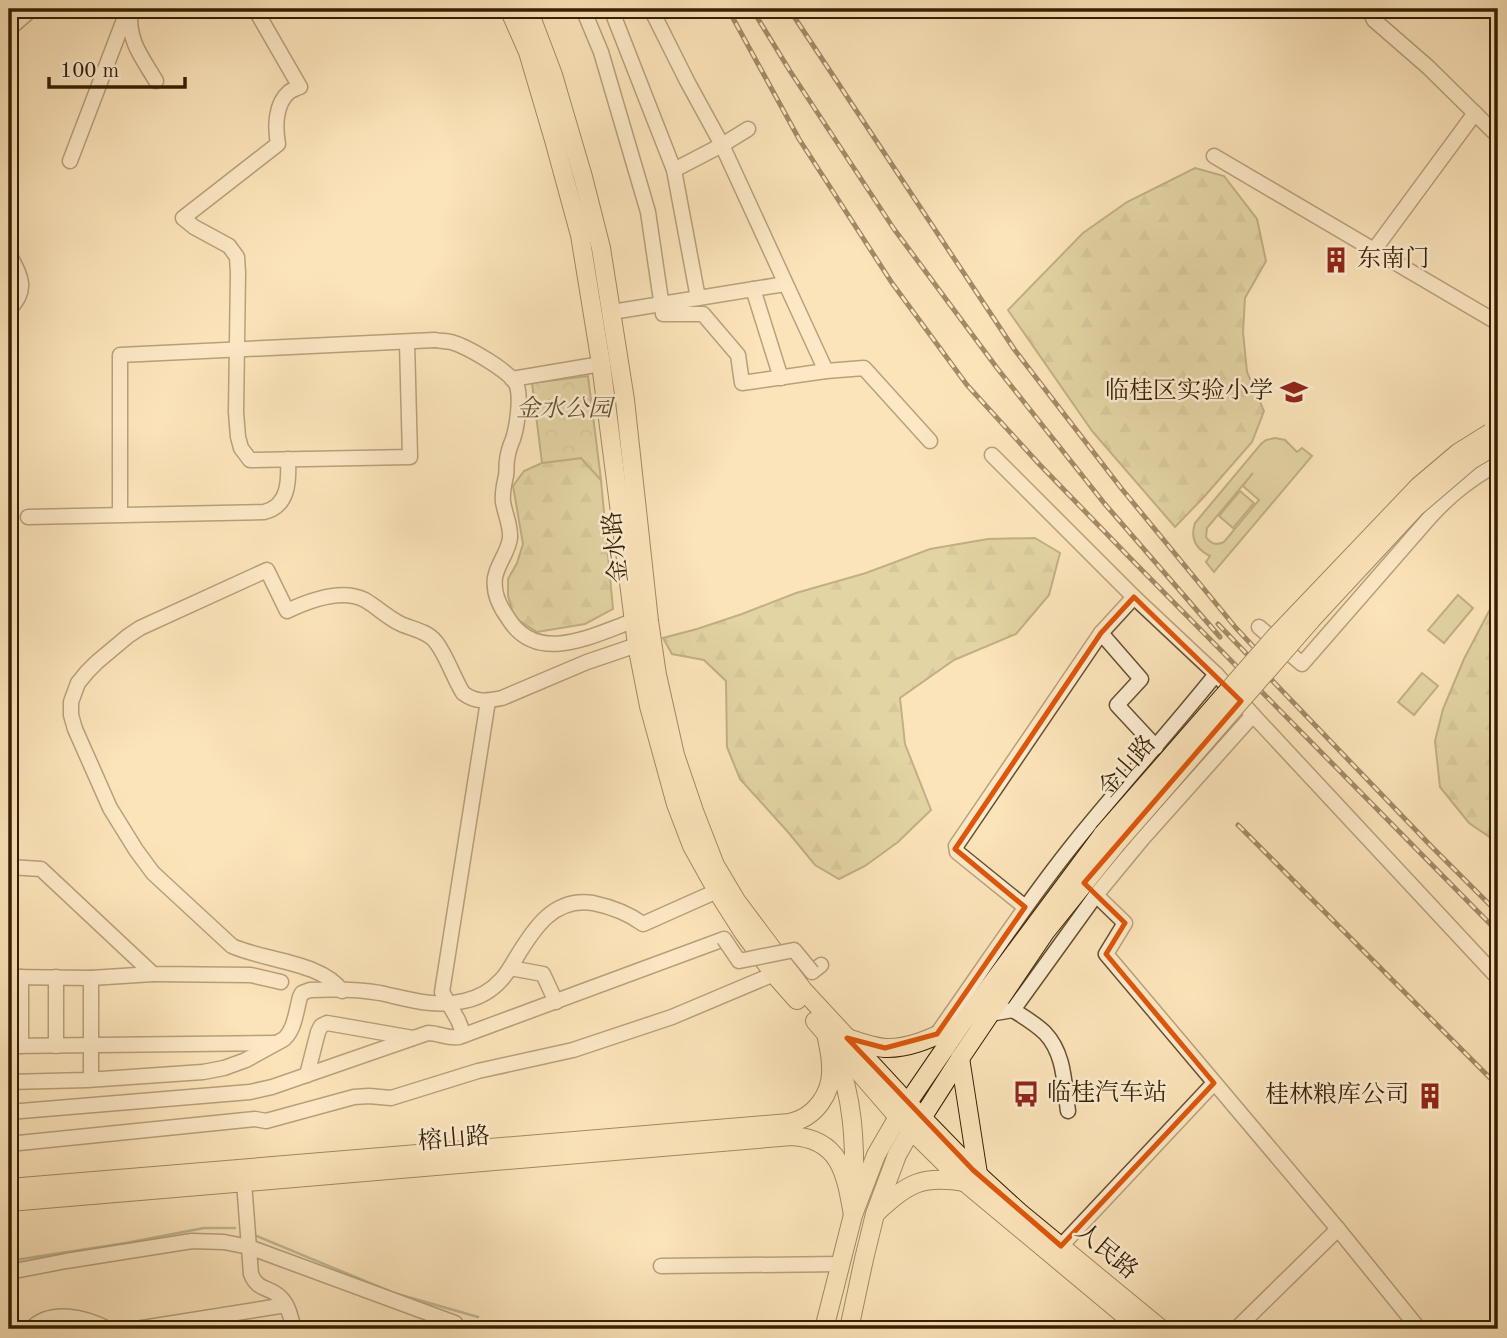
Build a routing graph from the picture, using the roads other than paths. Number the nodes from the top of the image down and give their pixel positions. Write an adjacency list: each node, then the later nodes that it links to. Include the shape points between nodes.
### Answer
1 (129, 9): 11 (street, via 132,41); 17 (street)
2 (255, 9): 29 (street, via 300,87 289,91 279,107 278,144 183,218 229,246 237,257)
3 (509, 9): 30 (main road, 金水路, via 528,52 580,235)
4 (528, 9): 26 (main road, 金水路, via 583,177)
5 (583, 9): 24 (street, via 601,52 649,212)
6 (611, 9): 18 (street)
7 (651, 9): 15 (street)
8 (1369, 9): 12 (street, via 1374,20)
9 (22, 12): 10 (street)
10 (9, 29)
11 (156, 81)
12 (1475, 113): 14 (street); 19 (street)
13 (748, 129): 15 (street)
14 (1498, 136)
15 (722, 145): 18 (street); 21 (street)
16 (1214, 156): 19 (street)
17 (70, 161)
18 (674, 170): 23 (street)
19 (1374, 250): 27 (street)
20 (9, 254): 25 (street, via 22,290)
21 (785, 284): 22 (street); 31 (street)
22 (753, 289): 23 (street); 32 (street)
23 (698, 298): 24 (street)
24 (661, 304): 26 (street); 32 (street, via 663,314 703,314 737,355 742,383)
25 (9, 310)
26 (612, 312): 74 (main road, 金水路, via 649,621 675,755 715,866 774,953)
27 (1498, 323)
28 (407, 342): 29 (street); 33 (street, via 451,342); 37 (street, via 410,457)
29 (237, 350): 37 (street, via 236,412 241,448 250,460); 39 (street, via 120,355)
30 (601, 364): 33 (street); 42 (main road, 金水路)
31 (826, 371): 32 (street); 35 (street, via 864,368)
32 (781, 377)
33 (512, 379): 42 (street, via 517,386 516,427 502,491 510,540 495,579 501,607 527,638 541,644 577,641)
34 (1495, 435): 50 (main road, 金山路, bridge, via 1458,453 1409,496 1275,636)
35 (930, 441)
36 (992, 454): 41 (street)
37 (288, 460): 39 (street, via 284,499 271,510)
38 (1498, 463): 43 (street, via 1444,502 1302,664)
39 (120, 514): 40 (street)
40 (28, 517)
41 (1134, 597): 44 (street); 46 (street)
42 (633, 621): 45 (main road, 金水路)
43 (1259, 627)
44 (1101, 633): 49 (street, via 1141,678 1117,705); 54 (street, via 956,846 957,852)
45 (637, 645): 47 (street); 52 (main road, 金水路, via 676,804)
46 (1216, 674): 48 (street); 49 (street)
47 (488, 701): 64 (street, via 463,693 437,643 428,635 353,597 320,598 287,611 267,570 140,628 111,649 78,683 71,702 75,729 110,808 153,873 232,946 320,971); 66 (street, via 442,992)
48 (1253, 715): 53 (street); 62 (street)
49 (1156, 747): 54 (street)
50 (1109, 839): 68 (main road, 金山路); 69 (main road, 金山路)
51 (9, 867): 57 (street, via 41,869)
52 (717, 891): 55 (street, via 643,924 602,905 578,902 565,906 542,921); 58 (main road, 金水路)
53 (1096, 895): 67 (street); 83 (street, via 1125,923 1105,954)
54 (1026, 907): 71 (street)
55 (510, 968): 65 (street, via 543,974); 66 (street, via 482,995)
56 (816, 968): 65 (street, bridge, via 794,950 739,961 724,939)
57 (153, 974): 61 (street); 63 (street, via 251,975)
58 (774, 974): 70 (main road, 金水路); 88 (street, via 672,1017 573,1050 478,1070 391,1097 354,1097 266,1121)
59 (15, 977): 60 (street); 77 (street)
60 (57, 977): 61 (street); 78 (street)
61 (91, 978): 76 (street)
62 (1498, 978)
63 (281, 982)
64 (342, 990): 66 (street); 75 (street, via 302,993 289,1035)
65 (556, 1002): 72 (street)
66 (448, 1004): 72 (street)
67 (1013, 1010): 68 (street); 85 (street, via 1045,1033 1058,1051)
68 (990, 1014): 79 (main road, 金山路)
69 (961, 1024): 71 (main road); 84 (main road, 金山路)
70 (826, 1033): 84 (main road, 金水路); 91 (main road, 榕山路, via 832,1069 824,1099 809,1115 789,1124); 94 (main road, via 839,1064 854,1130)
71 (937, 1034): 74 (main road, via 903,1047 885,1048)
72 (464, 1035): 73 (street, via 450,1038 428,1033)
73 (414, 1038): 80 (street); 80 (street, via 324,1024)
74 (847, 1038): 84 (main road, 金水路)
75 (276, 1044): 76 (street); 81 (street, via 224,1068)
76 (90, 1045): 78 (street); 81 (street)
77 (15, 1046): 78 (street)
78 (56, 1046)
79 (960, 1058): 87 (main road, 金山路); 89 (main road)
80 (307, 1075): 86 (street, via 250,1092)
81 (91, 1080): 82 (street)
82 (9, 1082)
83 (1214, 1083): 96 (street); 97 (street)
84 (903, 1110): 87 (main road); 94 (main road, 金山路, via 876,1155)
85 (1068, 1111)
86 (9, 1112)
87 (917, 1124): 89 (main road); 93 (main road, 金山路, via 897,1155)
88 (9, 1144)
89 (972, 1178): 93 (main road, via 918,1183); 95 (main road)
90 (244, 1182): 92 (main road, 榕山路); 94 (main road, 榕山路, via 792,1136 814,1140 842,1165); 98 (street)
91 (9, 1188)
92 (9, 1202)
93 (875, 1214): 109 (main road, 金山路)
94 (853, 1215): 99 (main road)
95 (1015, 1217): 97 (main road, 人民路); 110 (main road, 人民路)
96 (1338, 1229): 112 (street); 113 (street)
97 (1061, 1246): 111 (main road, 人民路)
98 (249, 1247): 101 (street, via 192,1241); 102 (street, via 255,1282); 107 (street, via 455,1323)
99 (841, 1264): 100 (street); 108 (main road)
100 (661, 1266)
101 (9, 1272)
102 (286, 1305): 105 (street); 106 (street)
103 (31, 1329): 104 (street, via 38,1322 58,1317 87,1320)
104 (108, 1329)
105 (136, 1329)
106 (293, 1329)
107 (459, 1329)
108 (824, 1329)
109 (849, 1329)
110 (1141, 1329)
111 (1161, 1329)
112 (1236, 1329)
113 (1419, 1329)

